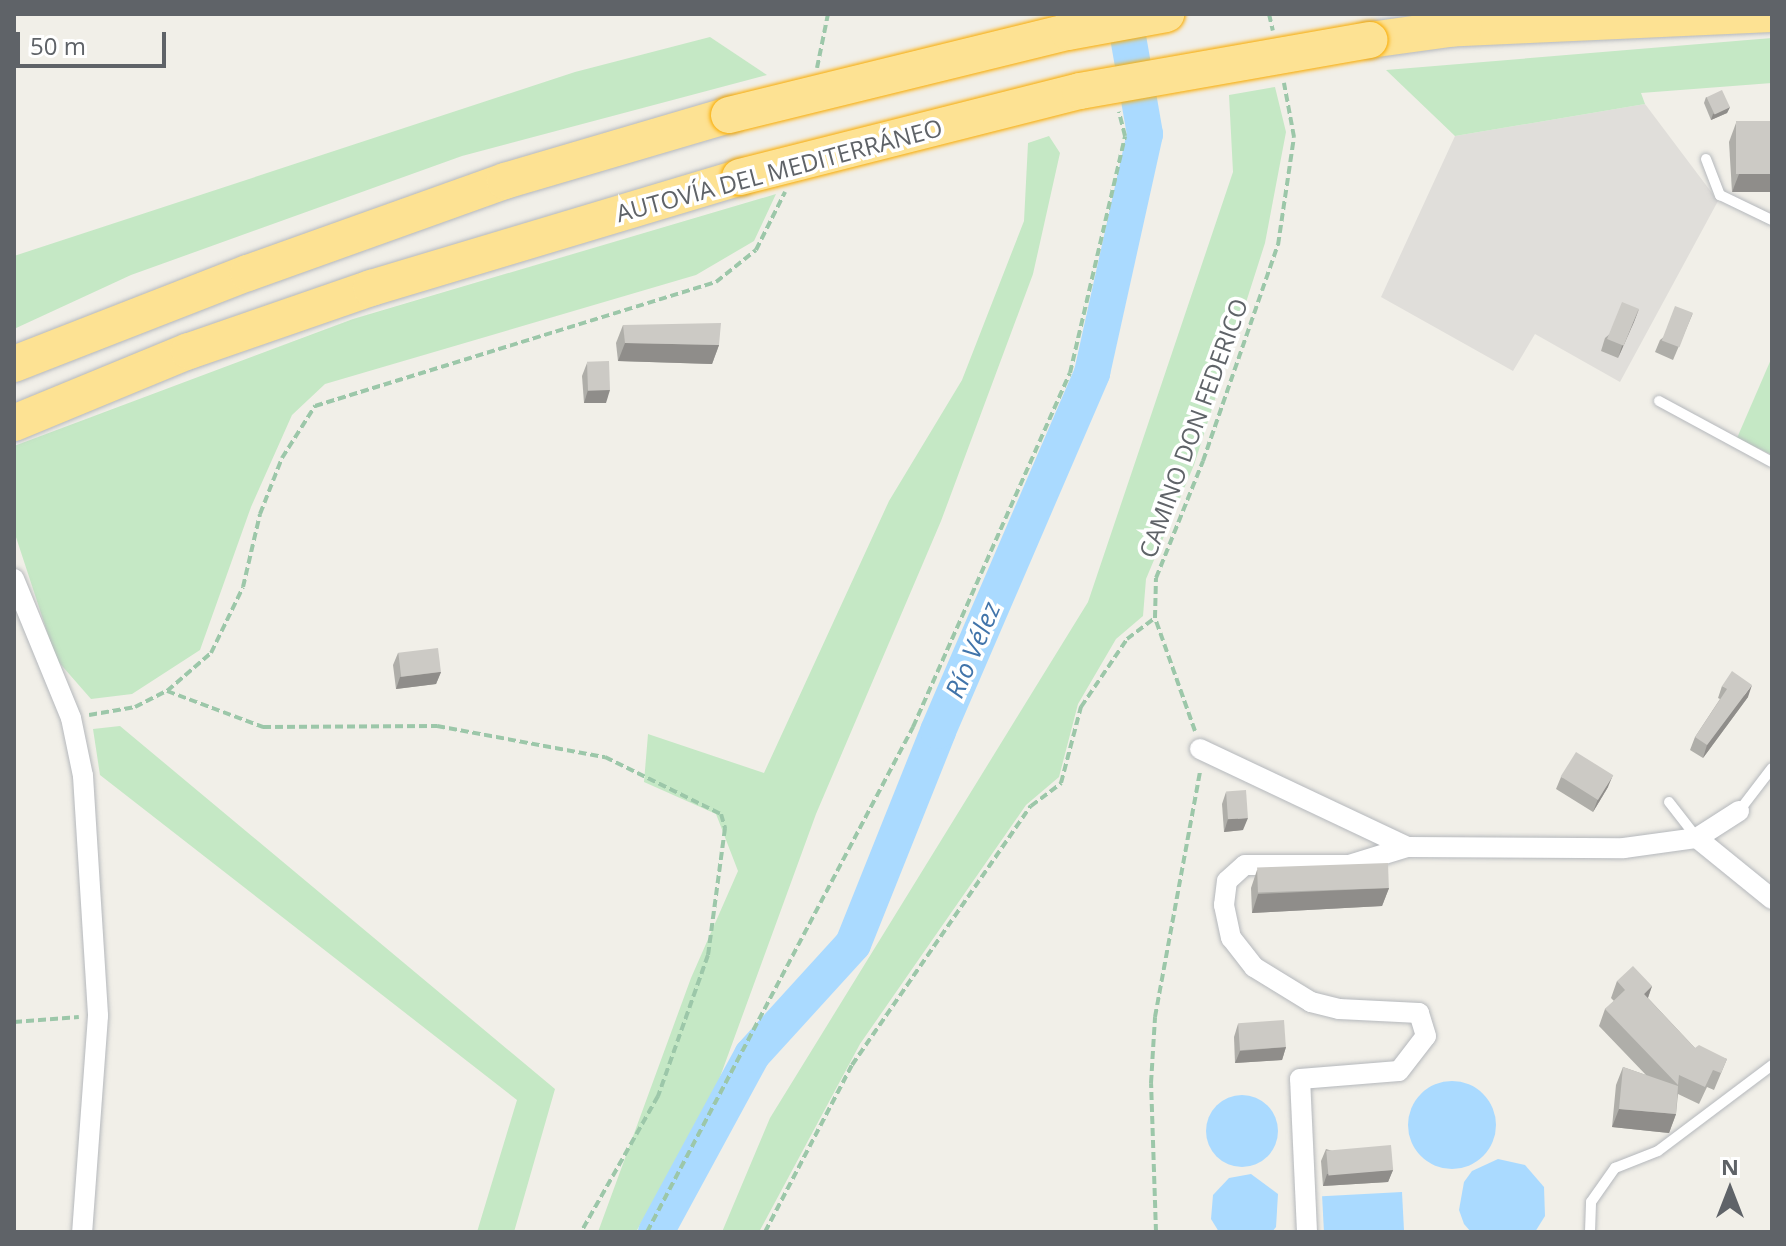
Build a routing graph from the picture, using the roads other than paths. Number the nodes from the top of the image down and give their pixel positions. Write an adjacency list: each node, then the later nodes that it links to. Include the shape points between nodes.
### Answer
1 (1166, 14): 7 (highway, bridge, via 1068,32 729,115 505,181)
2 (1570, 14): 4 (highway, AUTOVÍA DEL MEDITERRÁNEO)
3 (1772, 14): 4 (highway)
4 (1441, 29): 9 (highway, AUTOVÍA DEL MEDITERRÁNEO, bridge, via 1080,91 740,177 371,288 189,351)
5 (1706, 159): 6 (lane, via 1720,195)
6 (1772, 220)
7 (14, 364)
8 (1659, 401): 10 (lane)
9 (14, 423)
10 (1772, 462)
11 (14, 579): 20 (street, via 71,718 83,776 98,1016)
12 (1200, 749): 17 (street)
13 (1772, 768): 15 (lane)
14 (1669, 802): 16 (lane)
15 (1739, 811): 16 (street)
16 (1697, 838): 17 (street, via 1624,848); 18 (street)
17 (1407, 847): 21 (street, via 1349,865 1245,865 1227,881 1224,905 1231,938 1254,967 1311,1002 1339,1009 1419,1013 1426,1036 1399,1071 1300,1079)
18 (1772, 899)
19 (1772, 1065): 22 (lane, via 1658,1151 1615,1168 1591,1202)
20 (82, 1232)
21 (1307, 1232)
22 (1590, 1232)

